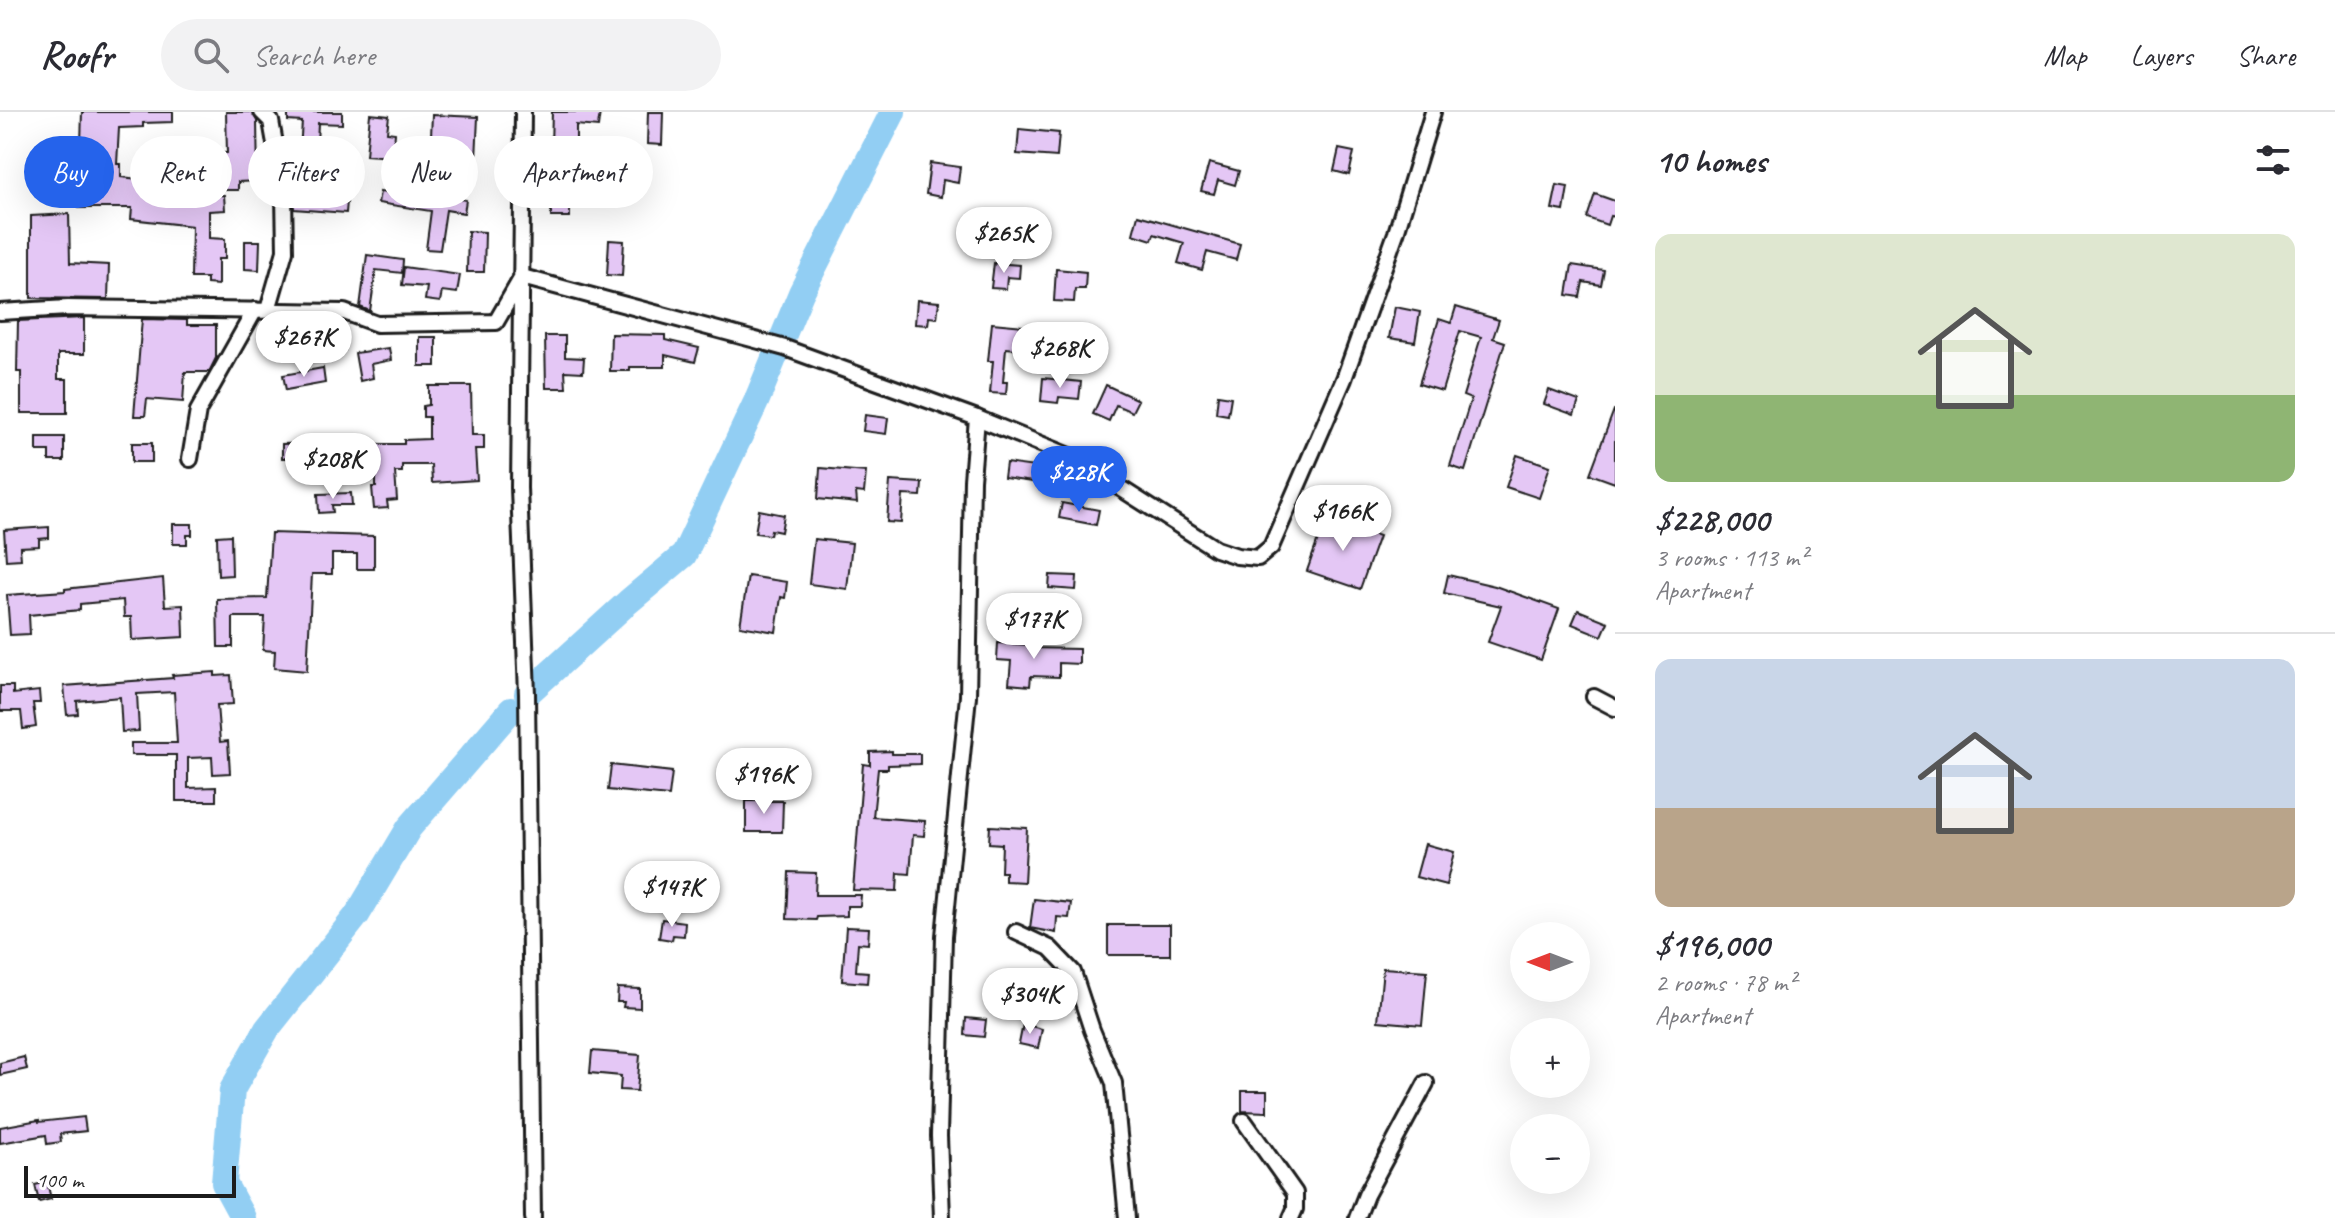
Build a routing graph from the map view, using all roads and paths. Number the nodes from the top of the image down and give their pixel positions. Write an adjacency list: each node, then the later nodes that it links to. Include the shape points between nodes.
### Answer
1 (262, 112): 5 (street, via 271,121 284,195 285,251)
2 (523, 112): 4 (street)
3 (1433, 112): 7 (street, via 1344,379 1271,547 1258,558 1216,549 1070,456)
4 (522, 277): 5 (street, via 496,322 377,324 344,312); 7 (street, via 785,348); 14 (street, via 519,488 527,694)
5 (262, 310): 6 (street); 8 (street, via 198,411)
6 (0, 312)
7 (977, 418): 15 (street, via 968,696 944,936)
8 (190, 459)
9 (1594, 697): 10 (street)
10 (1615, 708)
11 (1016, 932): 16 (street, via 1050,948 1073,972 1114,1083)
12 (1426, 1083): 18 (street)
13 (1244, 1121): 17 (street, via 1295,1193)
14 (533, 1218)
15 (942, 1218)
16 (1127, 1218)
17 (1291, 1218)
18 (1357, 1218)

